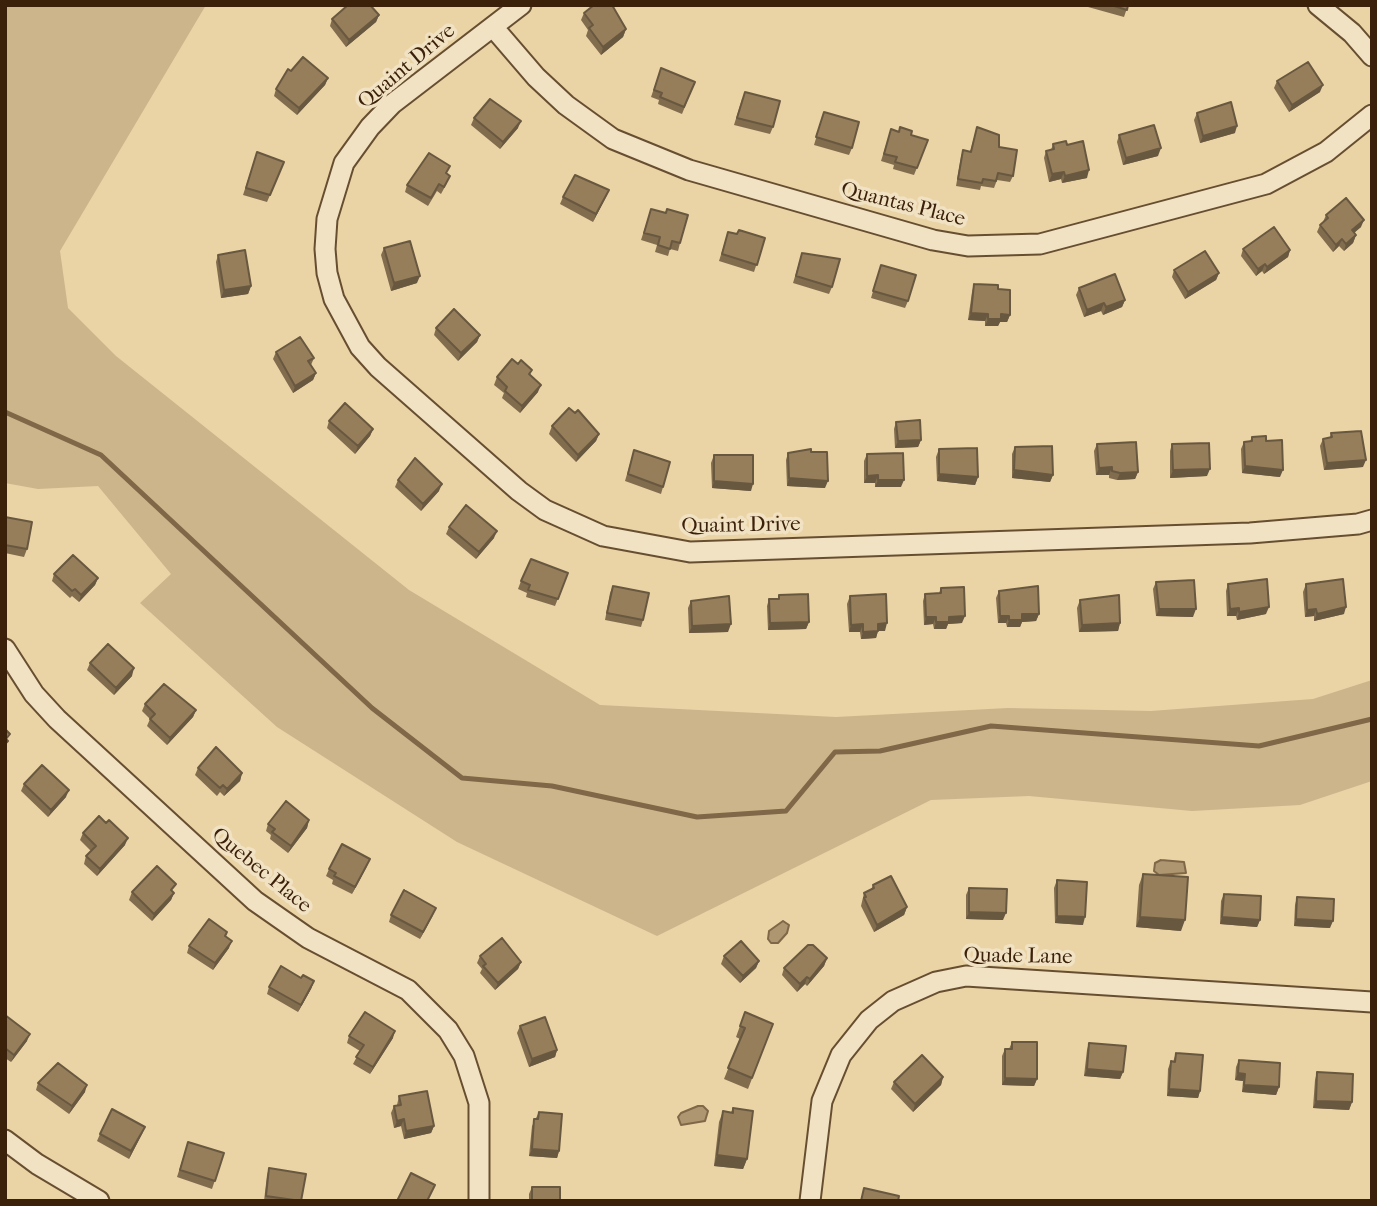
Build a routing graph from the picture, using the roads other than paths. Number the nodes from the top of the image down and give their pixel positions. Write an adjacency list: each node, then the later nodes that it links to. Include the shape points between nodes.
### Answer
1 (522, 5): 3 (street, Quaint Drive)
2 (1318, 5): 4 (street)
3 (493, 27): 5 (street, Quantas Place, via 536,78 613,139 689,170 968,246 1040,244 1266,184 1326,152); 6 (street, Quaint Drive, via 392,104 351,152 327,219 327,273 345,324 378,367 545,510 603,536 690,552 1250,533)
4 (1372, 56)
5 (1372, 115)
6 (1372, 520)
7 (5, 649): 11 (street, Quebec Place, via 34,694 57,719 255,901 308,938 408,990 448,1030 464,1056 479,1103)
8 (1372, 1002): 12 (street, Quade Lane, via 966,976 936,982 869,1020 841,1055 822,1101)
9 (5, 1140): 10 (street)
10 (99, 1201)
11 (479, 1201)
12 (810, 1201)

